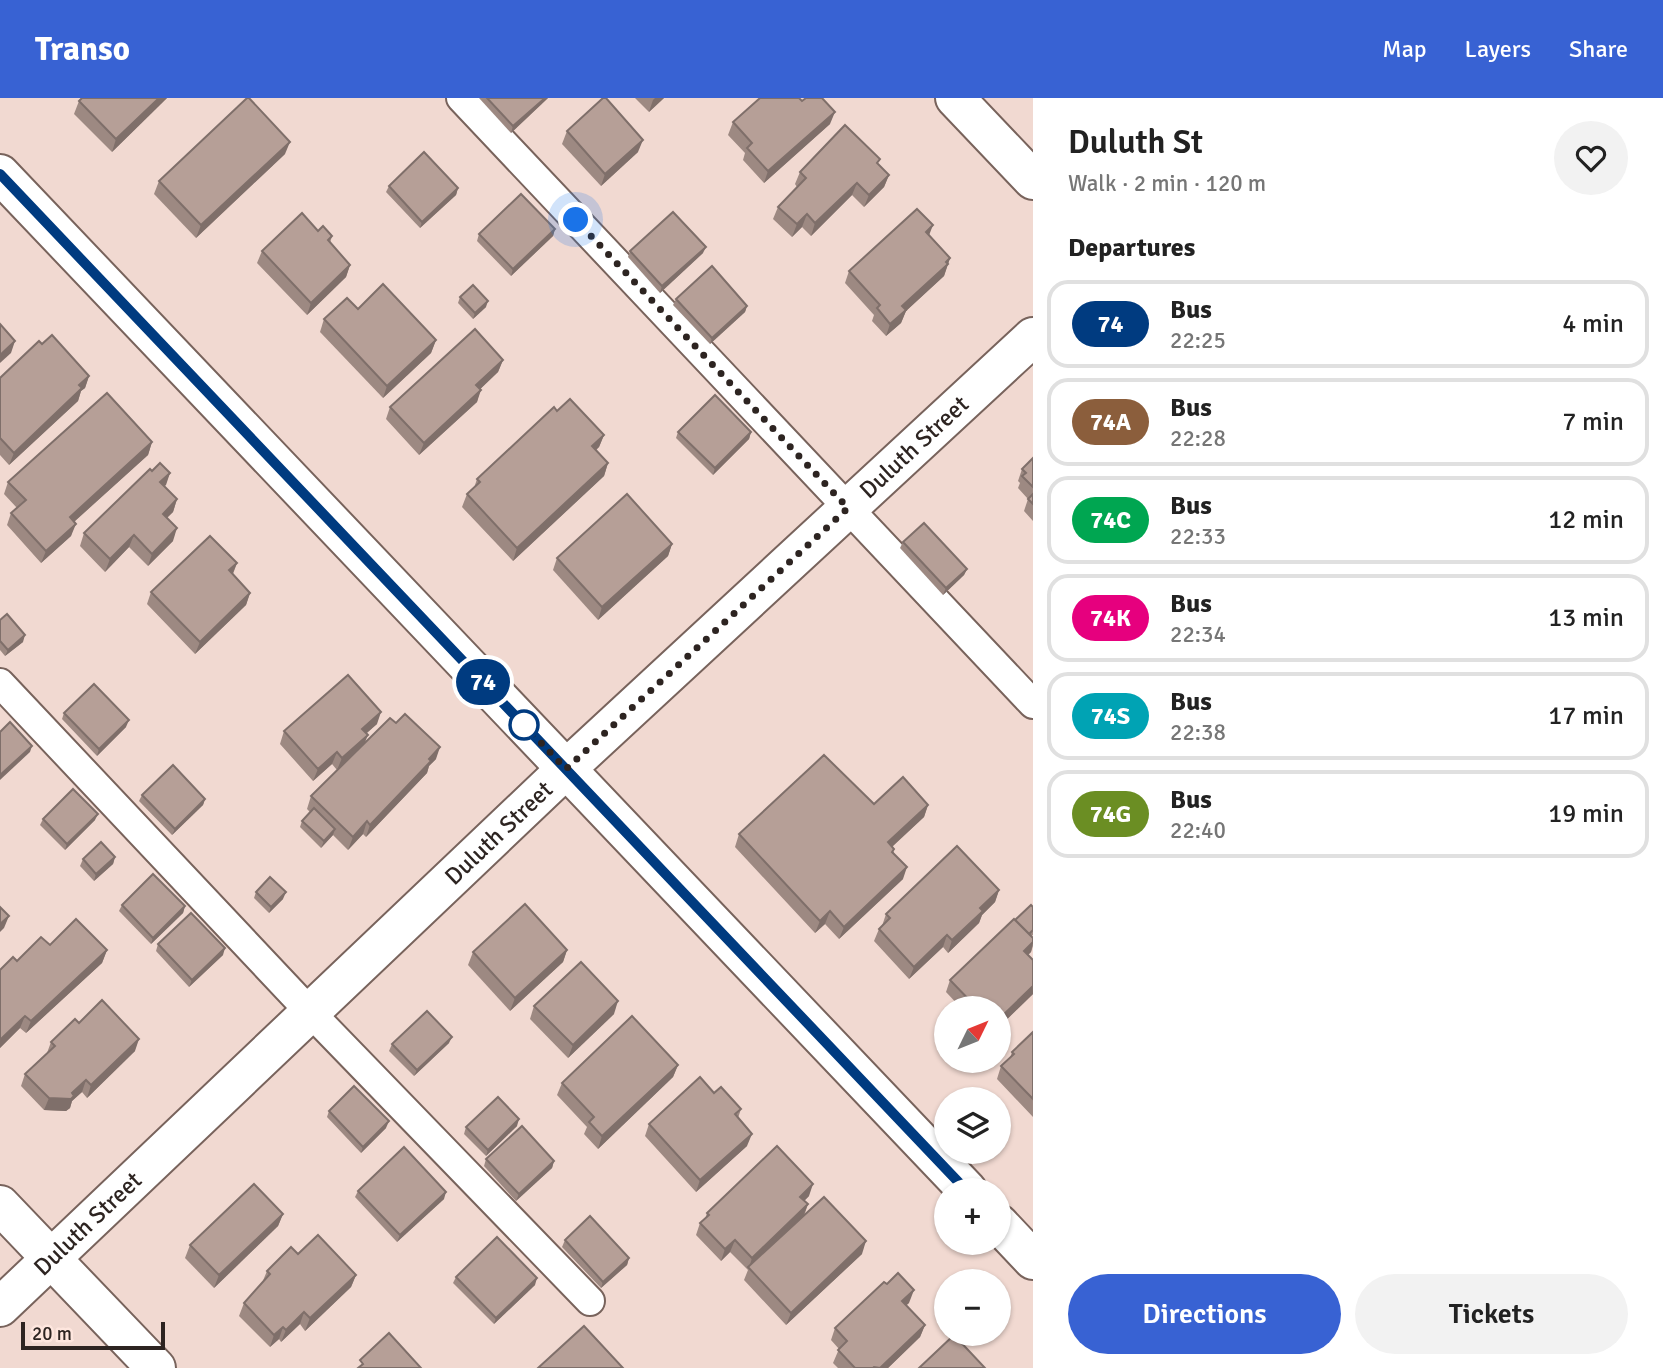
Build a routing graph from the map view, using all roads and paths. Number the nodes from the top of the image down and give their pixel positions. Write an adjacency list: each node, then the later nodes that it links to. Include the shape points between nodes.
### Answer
1 (461, 98): 6 (lane)
2 (955, 98): 4 (street)
3 (0, 174): 9 (street)
4 (1033, 180)
5 (1033, 337): 6 (street, Duluth Street)
6 (848, 508): 8 (lane); 9 (street, Duluth Street)
7 (0, 683): 10 (lane)
8 (1033, 704)
9 (566, 769): 10 (street, Duluth Street); 11 (street)
10 (310, 1012): 14 (street, Duluth Street); 16 (lane)
11 (956, 1178)
12 (0, 1205): 14 (street)
13 (1011, 1237): 15 (street)
14 (51, 1258): 17 (street, Duluth Street); 18 (street)
15 (1033, 1260)
16 (590, 1301)
17 (0, 1307)
18 (156, 1368)

